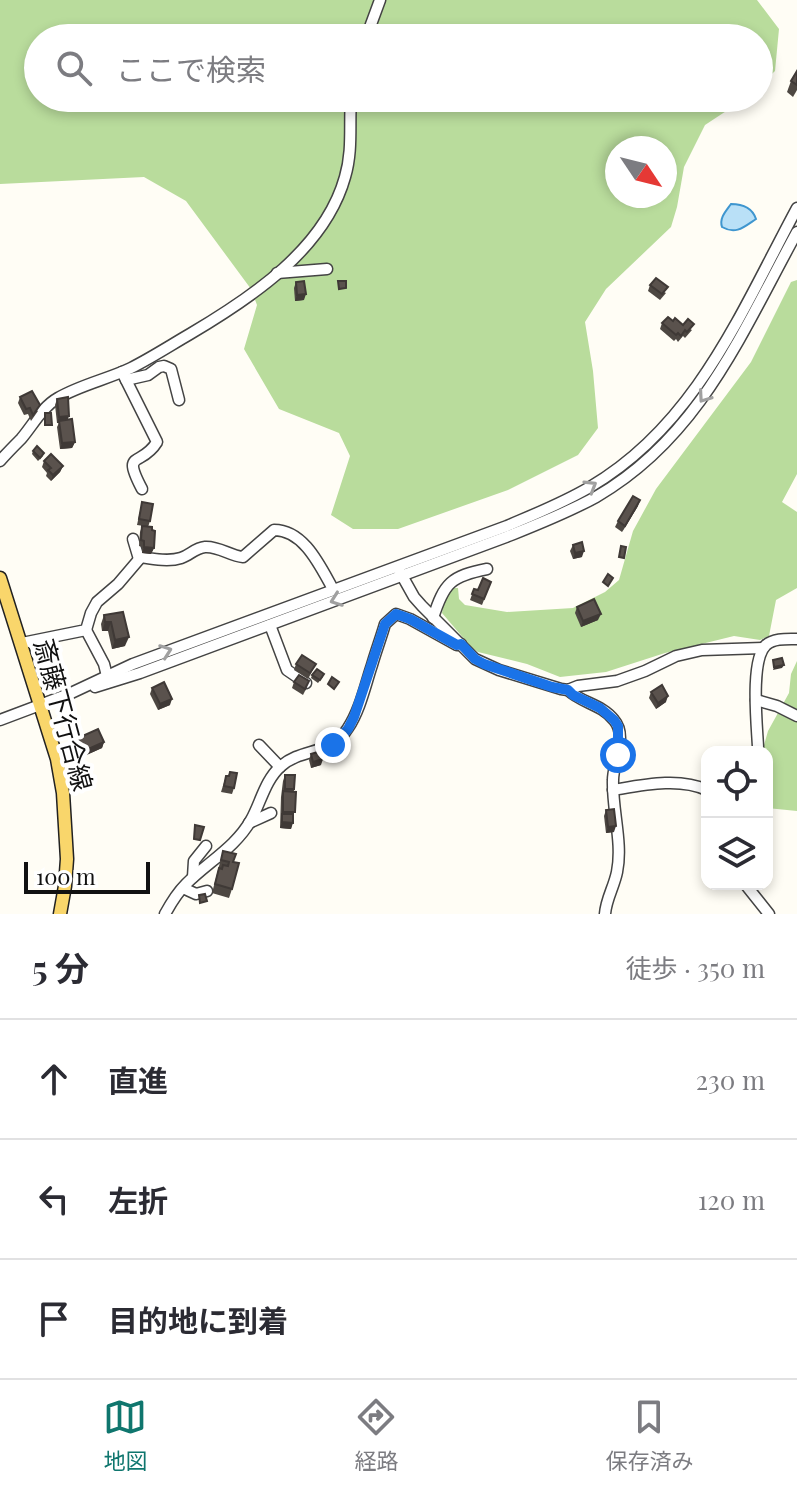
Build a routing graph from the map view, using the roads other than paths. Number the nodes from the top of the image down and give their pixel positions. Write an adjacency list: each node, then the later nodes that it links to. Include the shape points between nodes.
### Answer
1 (380, 0): 2 (street)
2 (371, 24)
3 (351, 112): 7 (street, via 351,150 328,216)
4 (797, 208): 15 (street, one-way to 4, via 549,508 590,487 642,449 712,366)
5 (797, 232): 15 (street, one-way to 15, via 727,363 652,456 563,514)
6 (327, 269): 7 (street)
7 (277, 273): 8 (street)
8 (124, 376): 9 (street, via 167,367); 10 (street, via 58,398); 11 (street, via 157,442 132,465)
9 (179, 400)
10 (0, 461)
11 (142, 489)
12 (133, 539): 13 (street)
13 (139, 559): 17 (street, via 178,559 200,547 243,557 279,529 303,543); 20 (street, via 97,602)
14 (487, 569): 18 (street, via 454,579 442,592)
15 (400, 571): 17 (street); 18 (street); 19 (street, one-way to 19)
16 (0, 578): 22 (main road, 斎藤下行合線)
17 (333, 589): 25 (street, one-way to 17)
18 (433, 618): 23 (street)
19 (270, 625): 26 (street, via 287,670); 28 (street)
20 (86, 630): 22 (street); 25 (street)
21 (797, 639): 24 (street, via 773,641)
22 (22, 643): 30 (main road, 斎藤下行合線)
23 (461, 644): 27 (street, via 484,664); 35 (street, via 396,614 385,624 348,729 333,745)
24 (763, 648): 27 (street, via 702,650 617,681); 29 (street)
25 (107, 676): 28 (street)
26 (306, 683)
27 (568, 690): 37 (street, via 600,708 618,726)
28 (69, 694): 30 (street)
29 (756, 700): 31 (street); 34 (street)
30 (39, 705): 32 (street); 45 (main road, 斎藤下行合線, via 63,793 67,859)
31 (797, 716)
32 (0, 720)
33 (259, 745): 35 (street)
34 (758, 746)
35 (280, 767): 39 (street)
36 (701, 788): 37 (street, via 662,784)
37 (613, 790): 47 (street, via 617,872)
38 (271, 813): 39 (street)
39 (249, 823): 41 (street, via 233,845)
40 (206, 846): 41 (street, via 194,861)
41 (193, 877): 42 (street)
42 (183, 888): 44 (street, via 196,894); 46 (street)
43 (750, 890): 48 (street)
44 (207, 891)
45 (60, 914)
46 (165, 914)
47 (605, 914)
48 (769, 914)

